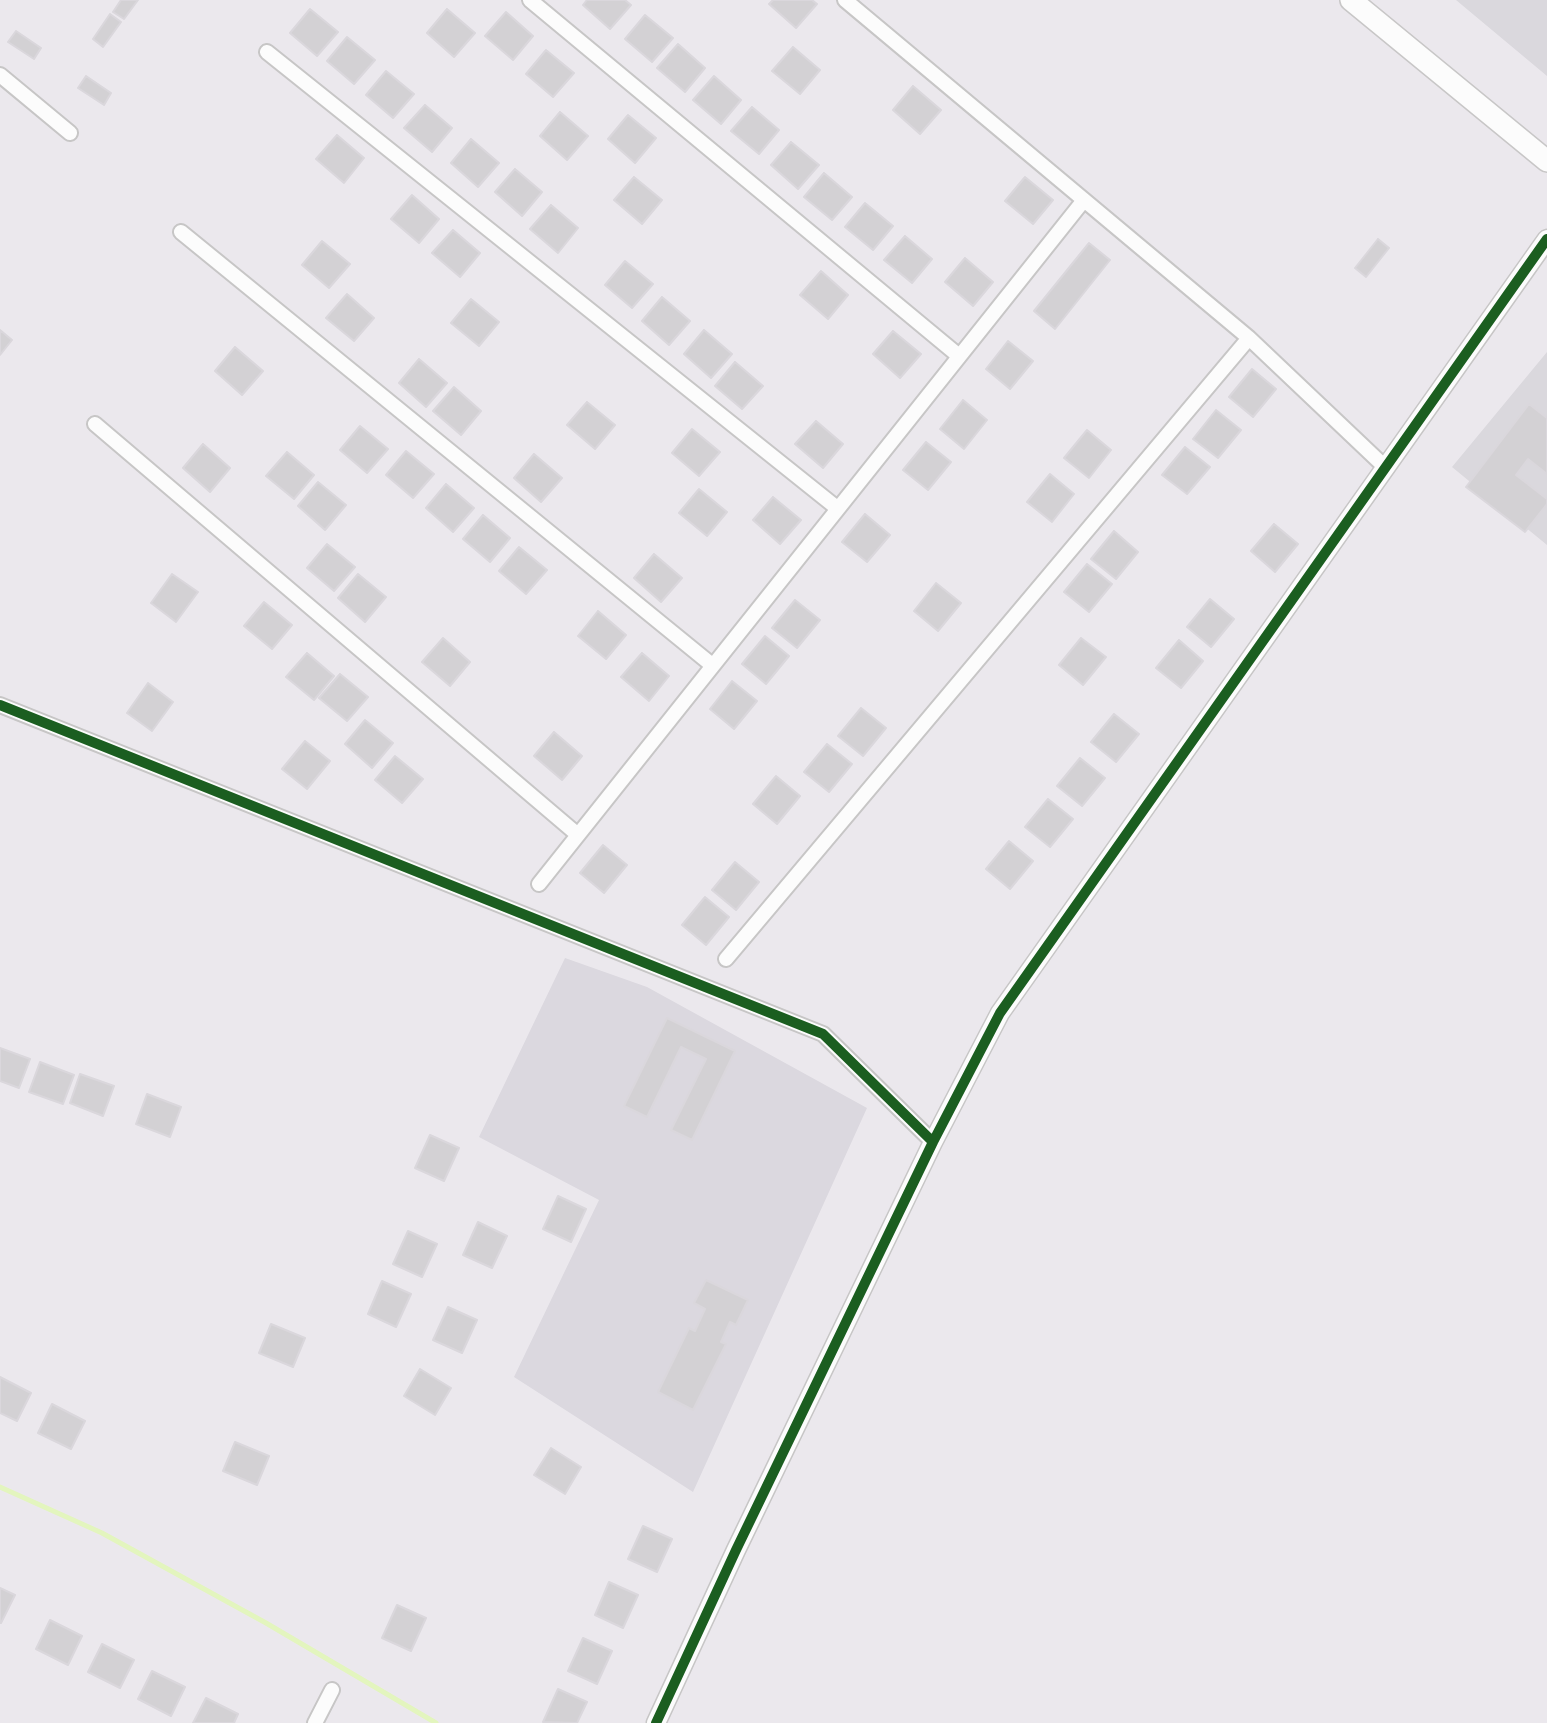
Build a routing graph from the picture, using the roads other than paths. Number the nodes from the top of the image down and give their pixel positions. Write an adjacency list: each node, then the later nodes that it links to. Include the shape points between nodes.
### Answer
1 (530, 0): 12 (street)
2 (845, 0): 8 (street)
3 (1351, 0): 7 (main road)
4 (267, 52): 15 (street)
5 (0, 75): 6 (street)
6 (70, 133)
7 (1547, 162)
8 (1084, 200): 11 (street); 12 (street)
9 (181, 232): 16 (street)
10 (1547, 239): 14 (street)
11 (1250, 338): 14 (street); 20 (street)
12 (959, 356): 15 (street)
13 (95, 424): 18 (street)
14 (1385, 467): 21 (street, via 1000,1013)
15 (837, 508): 16 (street)
16 (712, 665): 18 (street)
17 (0, 705): 21 (street, via 823,1034)
18 (578, 835): 19 (street)
19 (539, 884)
20 (726, 960)
21 (933, 1142): 24 (street)
22 (332, 1689): 23 (street)
23 (315, 1723)
24 (656, 1723)

